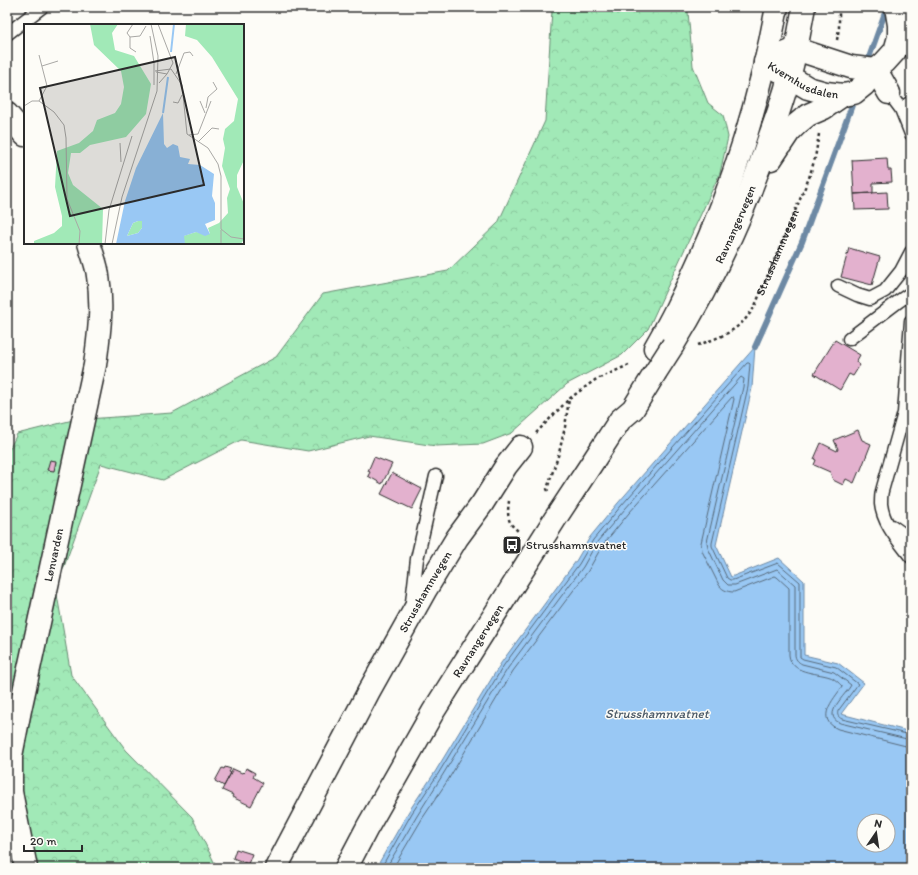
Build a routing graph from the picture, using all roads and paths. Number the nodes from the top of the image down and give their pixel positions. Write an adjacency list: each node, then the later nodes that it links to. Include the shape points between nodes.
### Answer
1 (42, 7): 5 (lane)
2 (777, 7): 7 (street, Ravnangervegen)
3 (804, 7): 6 (street, Ravnangervegen)
4 (896, 7): 8 (street, Kvernhusdalen, via 900,25 895,51)
5 (7, 34)
6 (796, 49): 7 (street, Kvernhusdalen); 8 (street, Kvernhusdalen, via 851,67); 9 (street, Ravnangervegen)
7 (765, 62): 9 (street, Kvernhusdalen); 24 (street, Ravnangervegen, via 735,170 703,252 678,305)
8 (876, 70): 10 (street, Kvernhusdalen, via 854,93); 11 (street)
9 (789, 76): 10 (street, Kvernhusdalen, via 808,88); 17 (street, Ravnangervegen, via 765,154)
10 (843, 96): 17 (street, via 808,115 789,132)
11 (895, 101): 12 (lane); 16 (lane)
12 (911, 102)
13 (7, 114): 15 (street)
14 (820, 130): 24 (path, Strusshamnvegen, via 809,178 754,308 740,325 714,340)
15 (24, 134)
16 (911, 134)
17 (749, 194): 24 (street, Ravnangervegen, via 716,268)
18 (89, 244): 34 (street, Lønvarden, via 98,274 101,302 96,365 11,756 11,792)
19 (911, 252): 20 (lane, via 901,271 885,291 870,299)
20 (838, 286)
21 (911, 293): 23 (lane)
22 (911, 321): 30 (lane, via 904,413 882,491 881,503)
23 (849, 339)
24 (674, 346): 25 (street, Ravnangervegen, bridge)
25 (644, 368): 26 (path, via 595,380); 29 (street, Ravnangervegen, via 633,409 620,420)
26 (569, 399): 27 (path); 29 (path, via 559,453 547,489)
27 (521, 447): 33 (street, Strusshamnvegen, via 457,538)
28 (436, 476): 33 (lane, via 417,558 412,602)
29 (555, 518): 36 (street, Ravnangervegen, via 433,712)
30 (887, 523): 31 (lane); 32 (lane)
31 (911, 537)
32 (911, 557)
33 (415, 608): 35 (street, Strusshamnvegen)
34 (26, 868)
35 (276, 868)
36 (346, 868)

